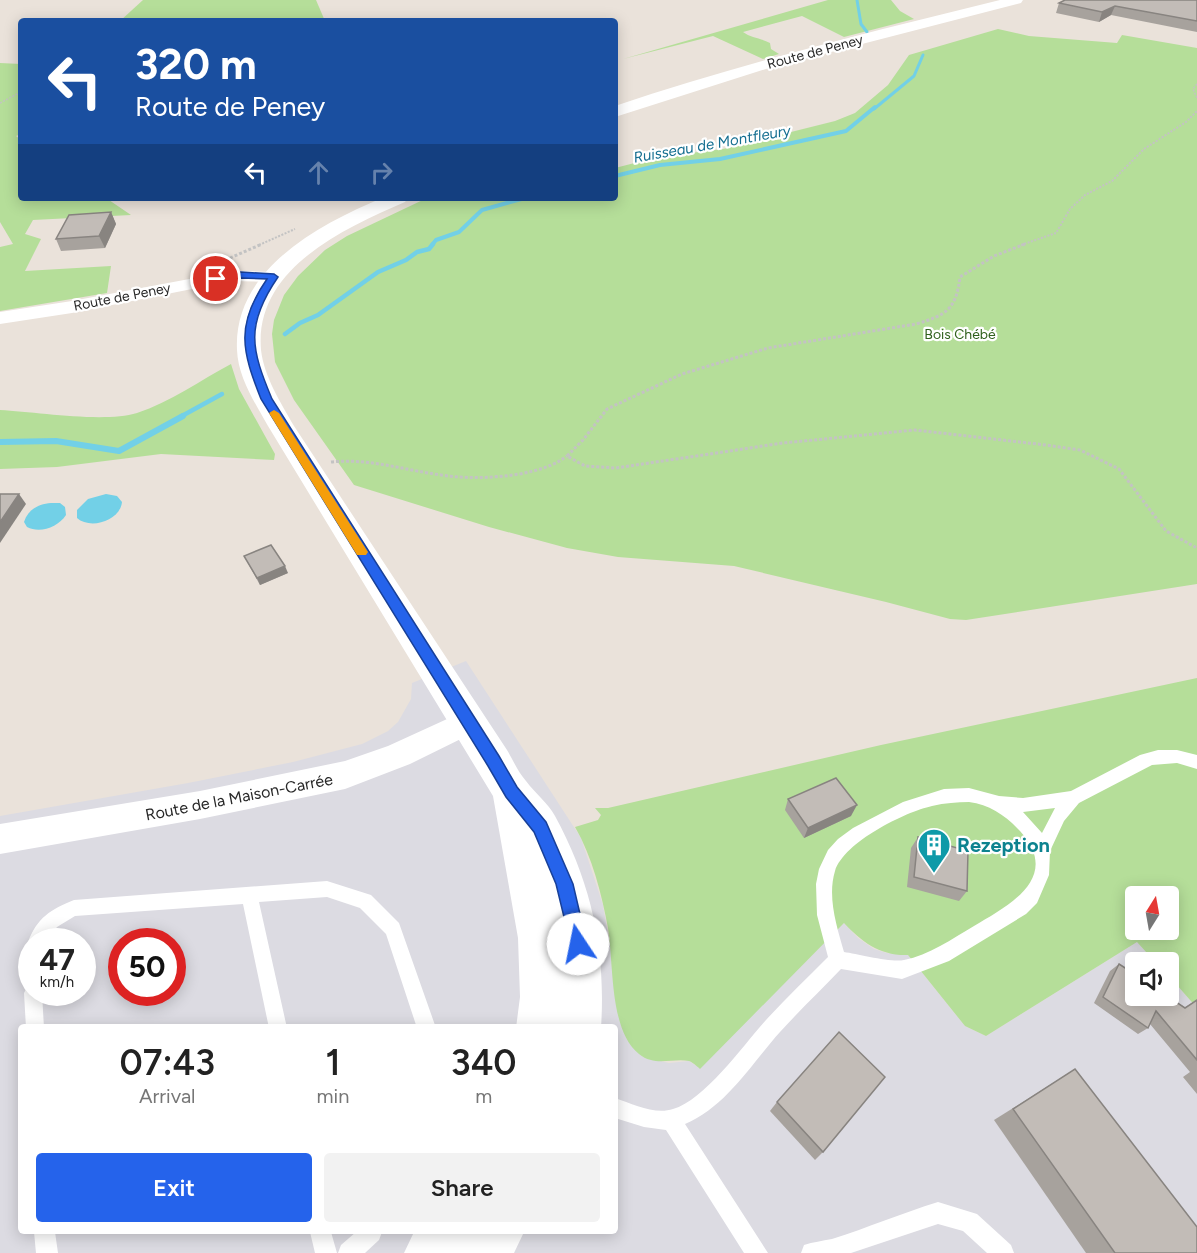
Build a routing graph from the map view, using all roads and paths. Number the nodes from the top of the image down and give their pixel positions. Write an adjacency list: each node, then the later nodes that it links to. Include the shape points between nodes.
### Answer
1 (1016, 0): 6 (main road, Route de Peney, via 788,58)
2 (1197, 84): 4 (path, via 1193,89)
3 (18, 94): 5 (path)
4 (1197, 98)
5 (0, 103)
6 (618, 111)
7 (1197, 111): 11 (path, via 1144,149 1113,181 1085,195 1070,208 1056,233 992,257 960,277 958,295 945,313 916,324 768,348 682,374 607,409)
8 (392, 201): 9 (main road, via 327,232 295,255)
9 (274, 277): 10 (street, Route de Peney, via 232,276); 14 (main road, via 260,297 249,331 251,362 266,399)
10 (0, 318)
11 (567, 456): 12 (path, via 546,468 471,479 369,462); 13 (path, via 585,466 616,468 783,443 915,430 1046,445 1080,450 1119,469 1166,531)
12 (336, 461)
13 (1197, 548)
14 (469, 721): 16 (main road); 19 (street, Route de la Maison-Carrée, via 399,755 345,775 200,806)
15 (1197, 762): 17 (lane, via 1177,755 1157,756)
16 (511, 792): 28 (main road, via 541,938); 29 (main road, via 540,827 564,884 580,960)
17 (1073, 798): 18 (lane, via 1023,805); 20 (lane, via 1058,816)
18 (998, 802): 20 (lane, via 1030,832); 23 (lane, via 968,795 929,799 902,808 844,844 829,863 823,897)
19 (0, 839)
20 (1042, 850): 23 (lane, via 1042,869 1031,899 943,955 902,970)
21 (249, 894): 22 (lane, via 74,908 54,917); 26 (lane); 27 (lane, via 327,889 365,902 393,929)
22 (43, 928)
23 (838, 960): 31 (lane, via 708,1099 690,1113)
24 (34, 1006): 25 (lane)
25 (35, 1024)
26 (277, 1024)
27 (426, 1024)
28 (539, 1024)
29 (578, 1024)
30 (618, 1109): 31 (lane)
31 (671, 1120): 42 (lane)
32 (45, 1234): 37 (lane)
33 (321, 1234): 38 (lane)
34 (369, 1234): 39 (lane)
35 (446, 1234): 40 (main road)
36 (496, 1234): 41 (main road)
37 (47, 1253)
38 (326, 1253)
39 (349, 1253)
40 (430, 1253)
41 (481, 1253)
42 (757, 1253)
43 (812, 1253): 44 (lane, via 938,1213 969,1222)
44 (1004, 1253)

